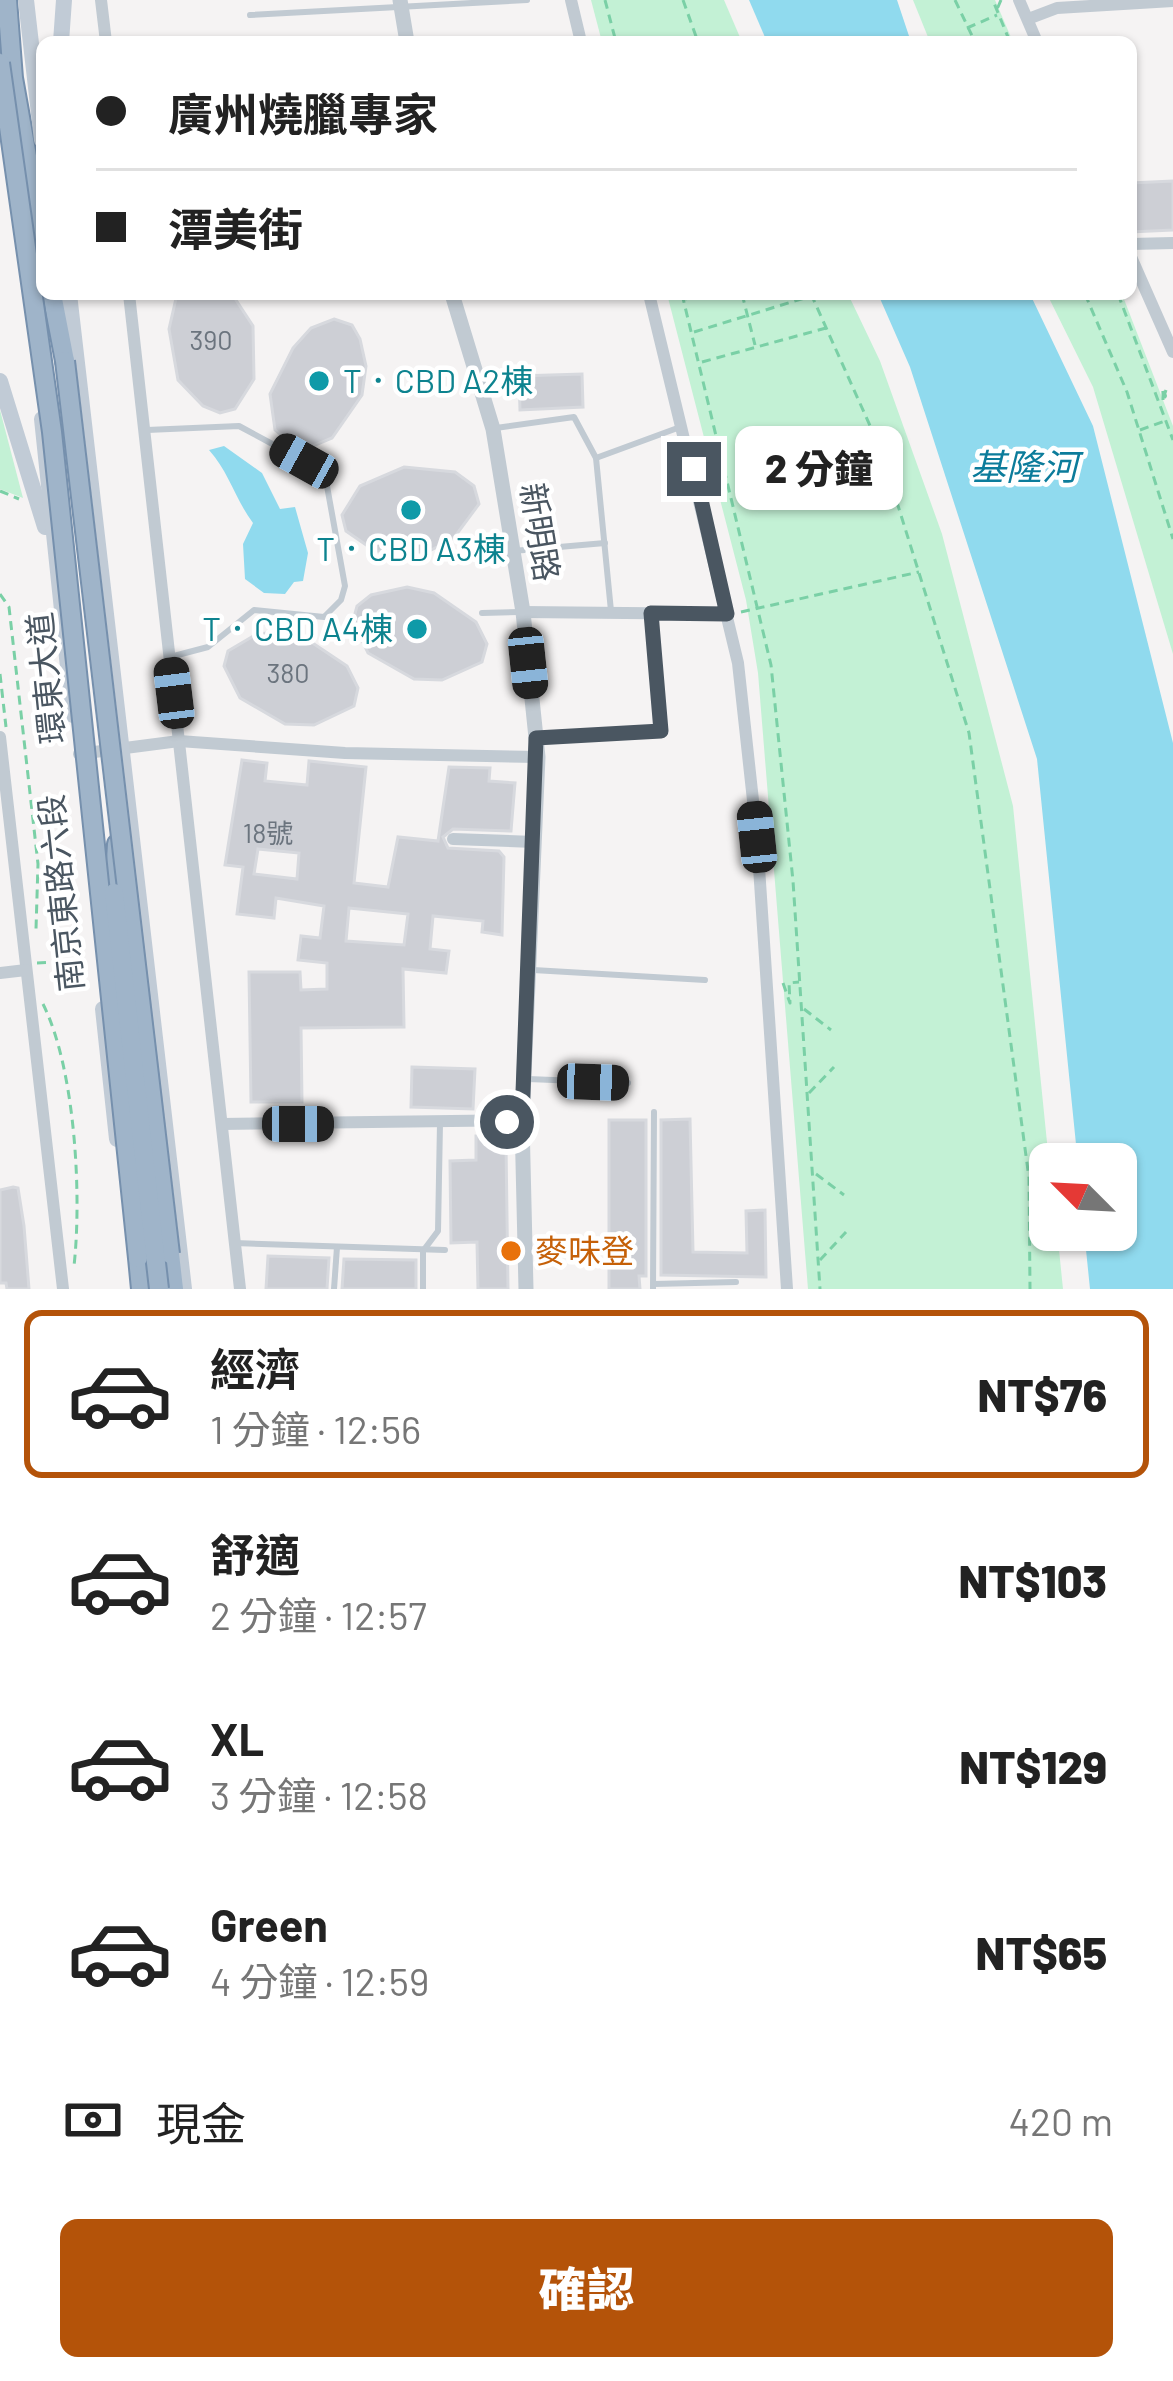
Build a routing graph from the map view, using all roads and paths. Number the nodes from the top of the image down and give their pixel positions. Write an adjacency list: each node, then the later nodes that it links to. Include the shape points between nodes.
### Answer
1 (5, 0): 27 (main road, 南京東路六段); 29 (highway)
2 (26, 0): 28 (main road)
3 (64, 0): 18 (main road)
4 (101, 0): 19 (street)
5 (527, 0): 13 (lane)
6 (571, 0): 21 (street)
7 (605, 0): 22 (path)
8 (683, 0): 23 (path)
9 (955, 0): 17 (path)
10 (1018, 0): 16 (street)
11 (1000, 1): 14 (path)
12 (1173, 1): 16 (street, via 1057,8)
13 (402, 5): 15 (lane); 20 (street)
14 (998, 14): 17 (path); 25 (path)
15 (250, 15)
16 (1028, 20): 26 (street)
17 (967, 28): 24 (path)
18 (62, 36)
19 (105, 36)
20 (406, 36)
21 (580, 36)
22 (614, 36)
23 (696, 36)
24 (972, 36)
25 (1007, 36)
26 (1035, 36)
27 (4, 62): 33 (main road, 南京東路六段); 85 (highway, 環東大道, bridge)
28 (36, 88)
29 (36, 206)
30 (1173, 243): 31 (street)
31 (1137, 244)
32 (1137, 271): 50 (street)
33 (36, 299)
34 (36, 300): 66 (main road, 南京東路六段)
35 (53, 300): 84 (highway, 環東大道, bridge)
36 (70, 300): 81 (main road)
37 (130, 300): 59 (street)
38 (454, 300): 57 (street, 新明路)
39 (651, 300): 56 (street)
40 (684, 300): 48 (path)
41 (744, 300): 46 (path)
42 (795, 300): 46 (path)
43 (813, 300): 47 (path)
44 (1086, 300): 58 (path)
45 (1120, 300): 54 (path)
46 (748, 315): 48 (path); 49 (path)
47 (826, 328): 49 (path); 68 (path, via 880,448)
48 (692, 332): 51 (path)
49 (756, 347): 51 (path)
50 (1173, 352)
51 (700, 363): 70 (path)
52 (0, 381): 66 (main road)
53 (1165, 393): 54 (path, bridge)
54 (1163, 405): 55 (path)
55 (1166, 420): 58 (path); 60 (path)
56 (683, 426): 61 (lane); 75 (street)
57 (493, 429): 61 (lane, via 574,417); 67 (street, 新明路)
58 (1139, 430): 64 (path)
59 (143, 431): 76 (street); 76 (lane, via 230,424 304,461 328,486 345,586 324,617 254,610 208,647)
60 (1173, 440)
61 (596, 458): 65 (lane)
62 (0, 491): 63 (path)
63 (26, 502)
64 (1173, 539)
65 (605, 542): 67 (lane); 71 (lane)
66 (52, 544): 82 (main road, 南京東路六段)
67 (514, 551): 72 (street, 新明路)
68 (920, 572): 70 (path); 131 (path, via 969,733 1029,1178)
69 (0, 594): 89 (path, via 9,608 38,865)
70 (761, 609): 75 (path); 95 (path)
71 (611, 610): 72 (street); 74 (street)
72 (523, 612): 73 (lane); 79 (street, 新明路)
73 (482, 613)
74 (651, 613): 75 (street); 77 (street)
75 (727, 614): 129 (street, via 757,837)
76 (170, 657): 80 (street)
77 (661, 731): 79 (lane)
78 (0, 737): 91 (street)
79 (536, 738): 83 (street, 新明路)
80 (179, 741): 81 (street); 83 (street); 109 (street)
81 (125, 745): 82 (street); 103 (main road)
82 (78, 754): 105 (main road, 南京東路六段)
83 (538, 757): 87 (street, 新明路)
84 (119, 817): 88 (highway, bridge); 123 (highway, 環東大道, bridge)
85 (91, 829): 88 (highway, bridge); 121 (highway, 環東大道, bridge)
86 (453, 839): 87 (street)
87 (534, 842): 92 (street, 新明路)
88 (114, 893): 122 (highway, bridge)
89 (32, 934)
90 (82, 961): 91 (path)
91 (31, 967): 93 (street); 119 (street)
92 (529, 970): 94 (lane); 101 (street, 新明路)
93 (0, 973)
94 (705, 980)
95 (800, 982): 96 (path); 98 (path)
96 (787, 983)
97 (39, 1000): 119 (path, via 62,1056 79,1226)
98 (802, 1008): 99 (path); 104 (path)
99 (832, 1030)
100 (834, 1067): 104 (path)
101 (524, 1079): 102 (lane); 107 (street, 新明路)
102 (628, 1083)
103 (161, 1089): 105 (main road); 124 (main road)
104 (808, 1095): 110 (path)
105 (112, 1096): 121 (main road, 南京東路六段)
106 (654, 1112): 120 (lane)
107 (522, 1120): 108 (street); 128 (street, 新明路)
108 (440, 1123): 109 (street); 116 (lane, via 438,1231)
109 (222, 1124): 113 (street)
110 (813, 1172): 111 (path); 117 (path)
111 (844, 1195)
112 (846, 1232): 117 (path)
113 (234, 1243): 114 (lane); 125 (street)
114 (337, 1247): 116 (lane); 126 (lane)
115 (446, 1250): 116 (lane)
116 (423, 1251): 127 (lane)
117 (819, 1261): 130 (path)
118 (736, 1282): 120 (lane)
119 (67, 1287)
120 (654, 1287)
121 (138, 1289)
122 (159, 1289)
123 (174, 1289)
124 (184, 1289)
125 (240, 1289)
126 (334, 1289)
127 (423, 1289)
128 (526, 1289)
129 (788, 1289)
130 (820, 1289)
131 (1030, 1289)

